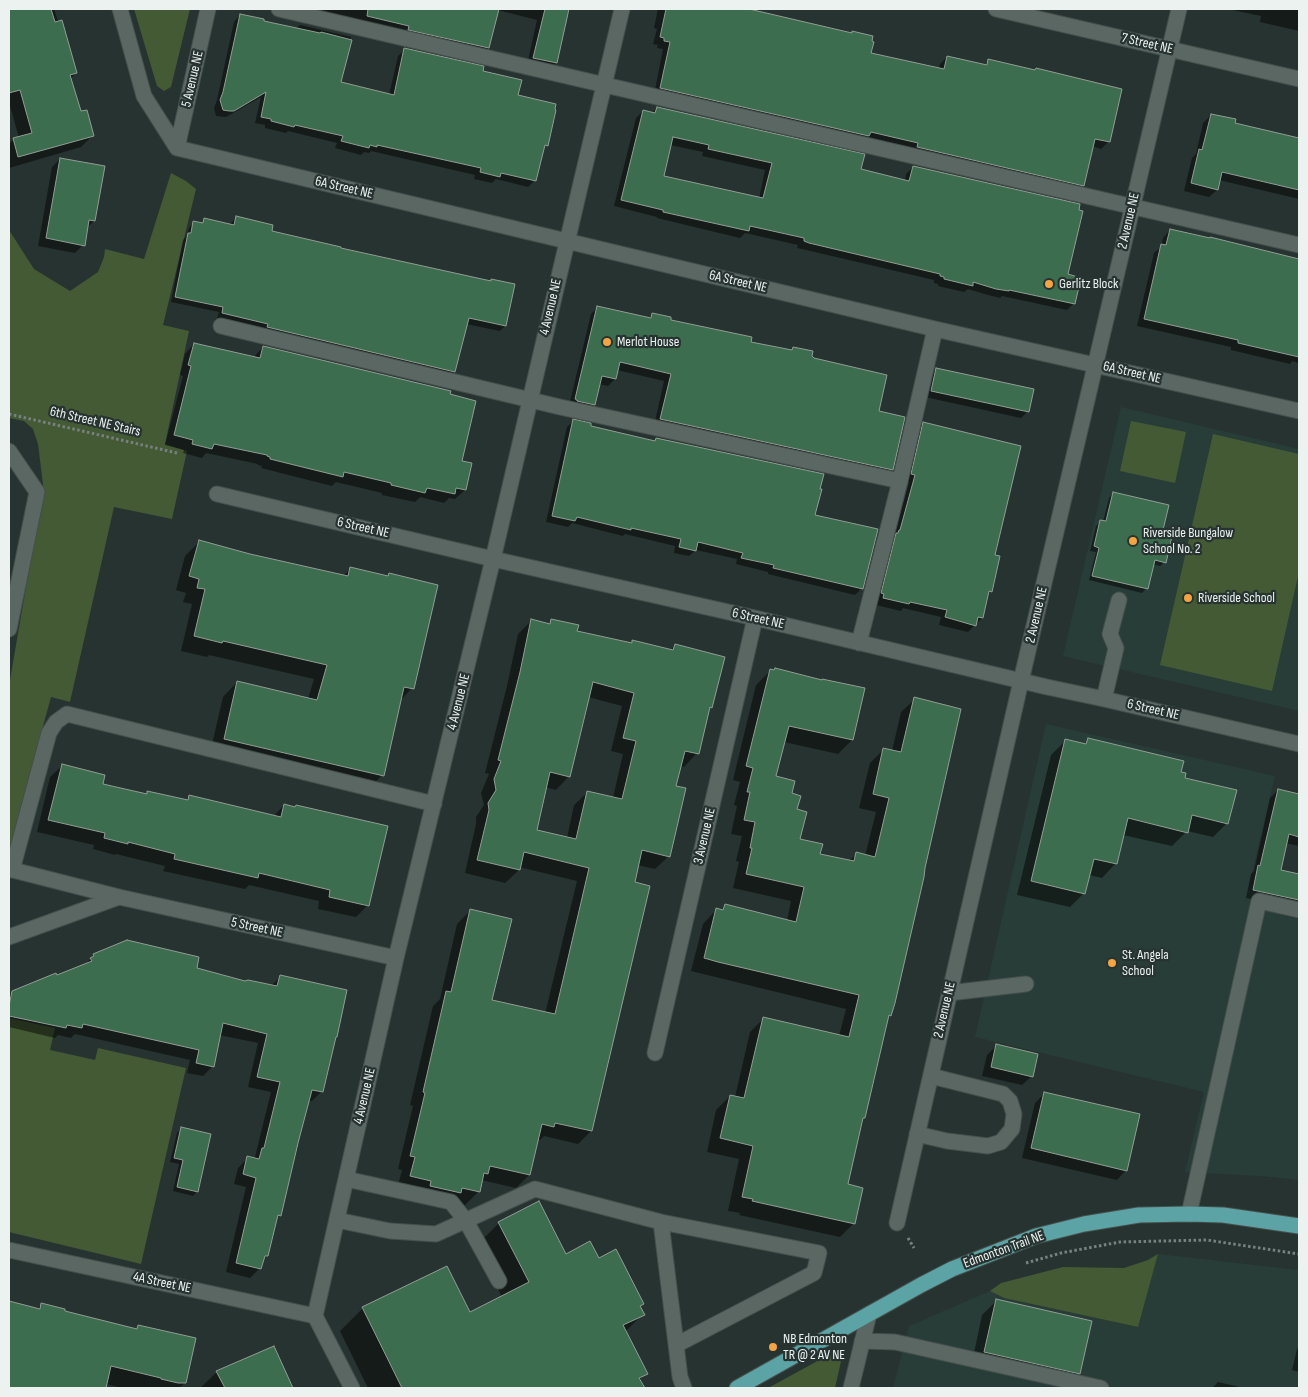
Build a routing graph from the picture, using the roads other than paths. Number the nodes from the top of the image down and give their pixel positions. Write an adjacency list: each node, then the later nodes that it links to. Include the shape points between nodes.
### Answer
1 (120, 9): 10 (street, via 144,96)
2 (208, 9): 10 (street, 5 Avenue NE)
3 (279, 9): 9 (street)
4 (622, 9): 9 (street, 4 Avenue NE)
5 (996, 9): 7 (street, 7 Street NE)
6 (1179, 9): 7 (street, 2 Avenue NE)
7 (1170, 50): 8 (street, 7 Street NE); 11 (street, 2 Avenue NE)
8 (1299, 79)
9 (604, 85): 11 (street); 12 (street, 4 Avenue NE)
10 (177, 148): 12 (street, 6A Street NE)
11 (1133, 206): 13 (street); 16 (street, 2 Avenue NE)
12 (567, 242): 15 (street, 6A Street NE); 17 (street, 4 Avenue NE)
13 (1299, 245)
14 (221, 326): 17 (street)
15 (935, 329): 16 (street, 6A Street NE); 20 (street)
16 (1096, 365): 18 (street, 6A Street NE); 27 (street, 2 Avenue NE)
17 (530, 399): 20 (street); 22 (street, 4 Avenue NE)
18 (1299, 411)
19 (9, 451): 25 (street, via 37,492)
20 (900, 481): 26 (street)
21 (217, 494): 22 (street, 6 Street NE)
22 (493, 559): 24 (street, 6 Street NE); 30 (street, 4 Avenue NE)
23 (1118, 600): 28 (street, via 1110,634 1116,648)
24 (755, 618): 26 (street, 6 Street NE); 38 (street, 3 Avenue NE)
25 (9, 629)
26 (860, 643): 27 (street, 6 Street NE)
27 (1021, 681): 28 (street, 6 Street NE); 37 (street, 2 Avenue NE)
28 (1104, 699): 29 (street, 6 Street NE)
29 (1299, 744)
30 (434, 804): 31 (street, via 67,714 49,733); 35 (street, 4 Avenue NE)
31 (10, 869): 32 (street, 5 Street NE)
32 (119, 897): 34 (street); 35 (street, 5 Street NE)
33 (1299, 910): 42 (street, via 1259,901)
34 (9, 937)
35 (396, 958): 41 (street, 4 Avenue NE)
36 (1026, 984): 37 (street)
37 (949, 993): 39 (street, 2 Avenue NE)
38 (655, 1053)
39 (931, 1076): 40 (street, 2 Avenue NE); 40 (street, via 1003,1094 1010,1101 1014,1114 1012,1129 1001,1142 988,1146)
40 (918, 1134): 46 (street, 2 Avenue NE)
41 (346, 1179): 43 (street, 4 Avenue NE); 44 (street, via 451,1202)
42 (1189, 1214): 47 (main road, Edmonton Trail NE, via 1223,1215); 50 (main road, Edmonton Trail NE, via 1139,1215 1036,1236 952,1269)
43 (337, 1220): 44 (street, via 390,1232 436,1234); 51 (street, 4 Avenue NE)
44 (466, 1221): 45 (street, via 535,1190); 49 (street)
45 (661, 1222): 53 (street); 53 (street, via 818,1254 814,1273)
46 (897, 1223)
47 (1299, 1226)
48 (9, 1250): 51 (street, 4A Street NE)
49 (499, 1281)
50 (869, 1314): 52 (street); 56 (main road, Edmonton Trail NE)
51 (315, 1316): 54 (street)
52 (862, 1341): 57 (street); 58 (street, via 895,1342)
53 (676, 1345): 55 (street)
54 (352, 1388)
55 (684, 1388)
56 (737, 1388)
57 (851, 1388)
58 (1101, 1388)

